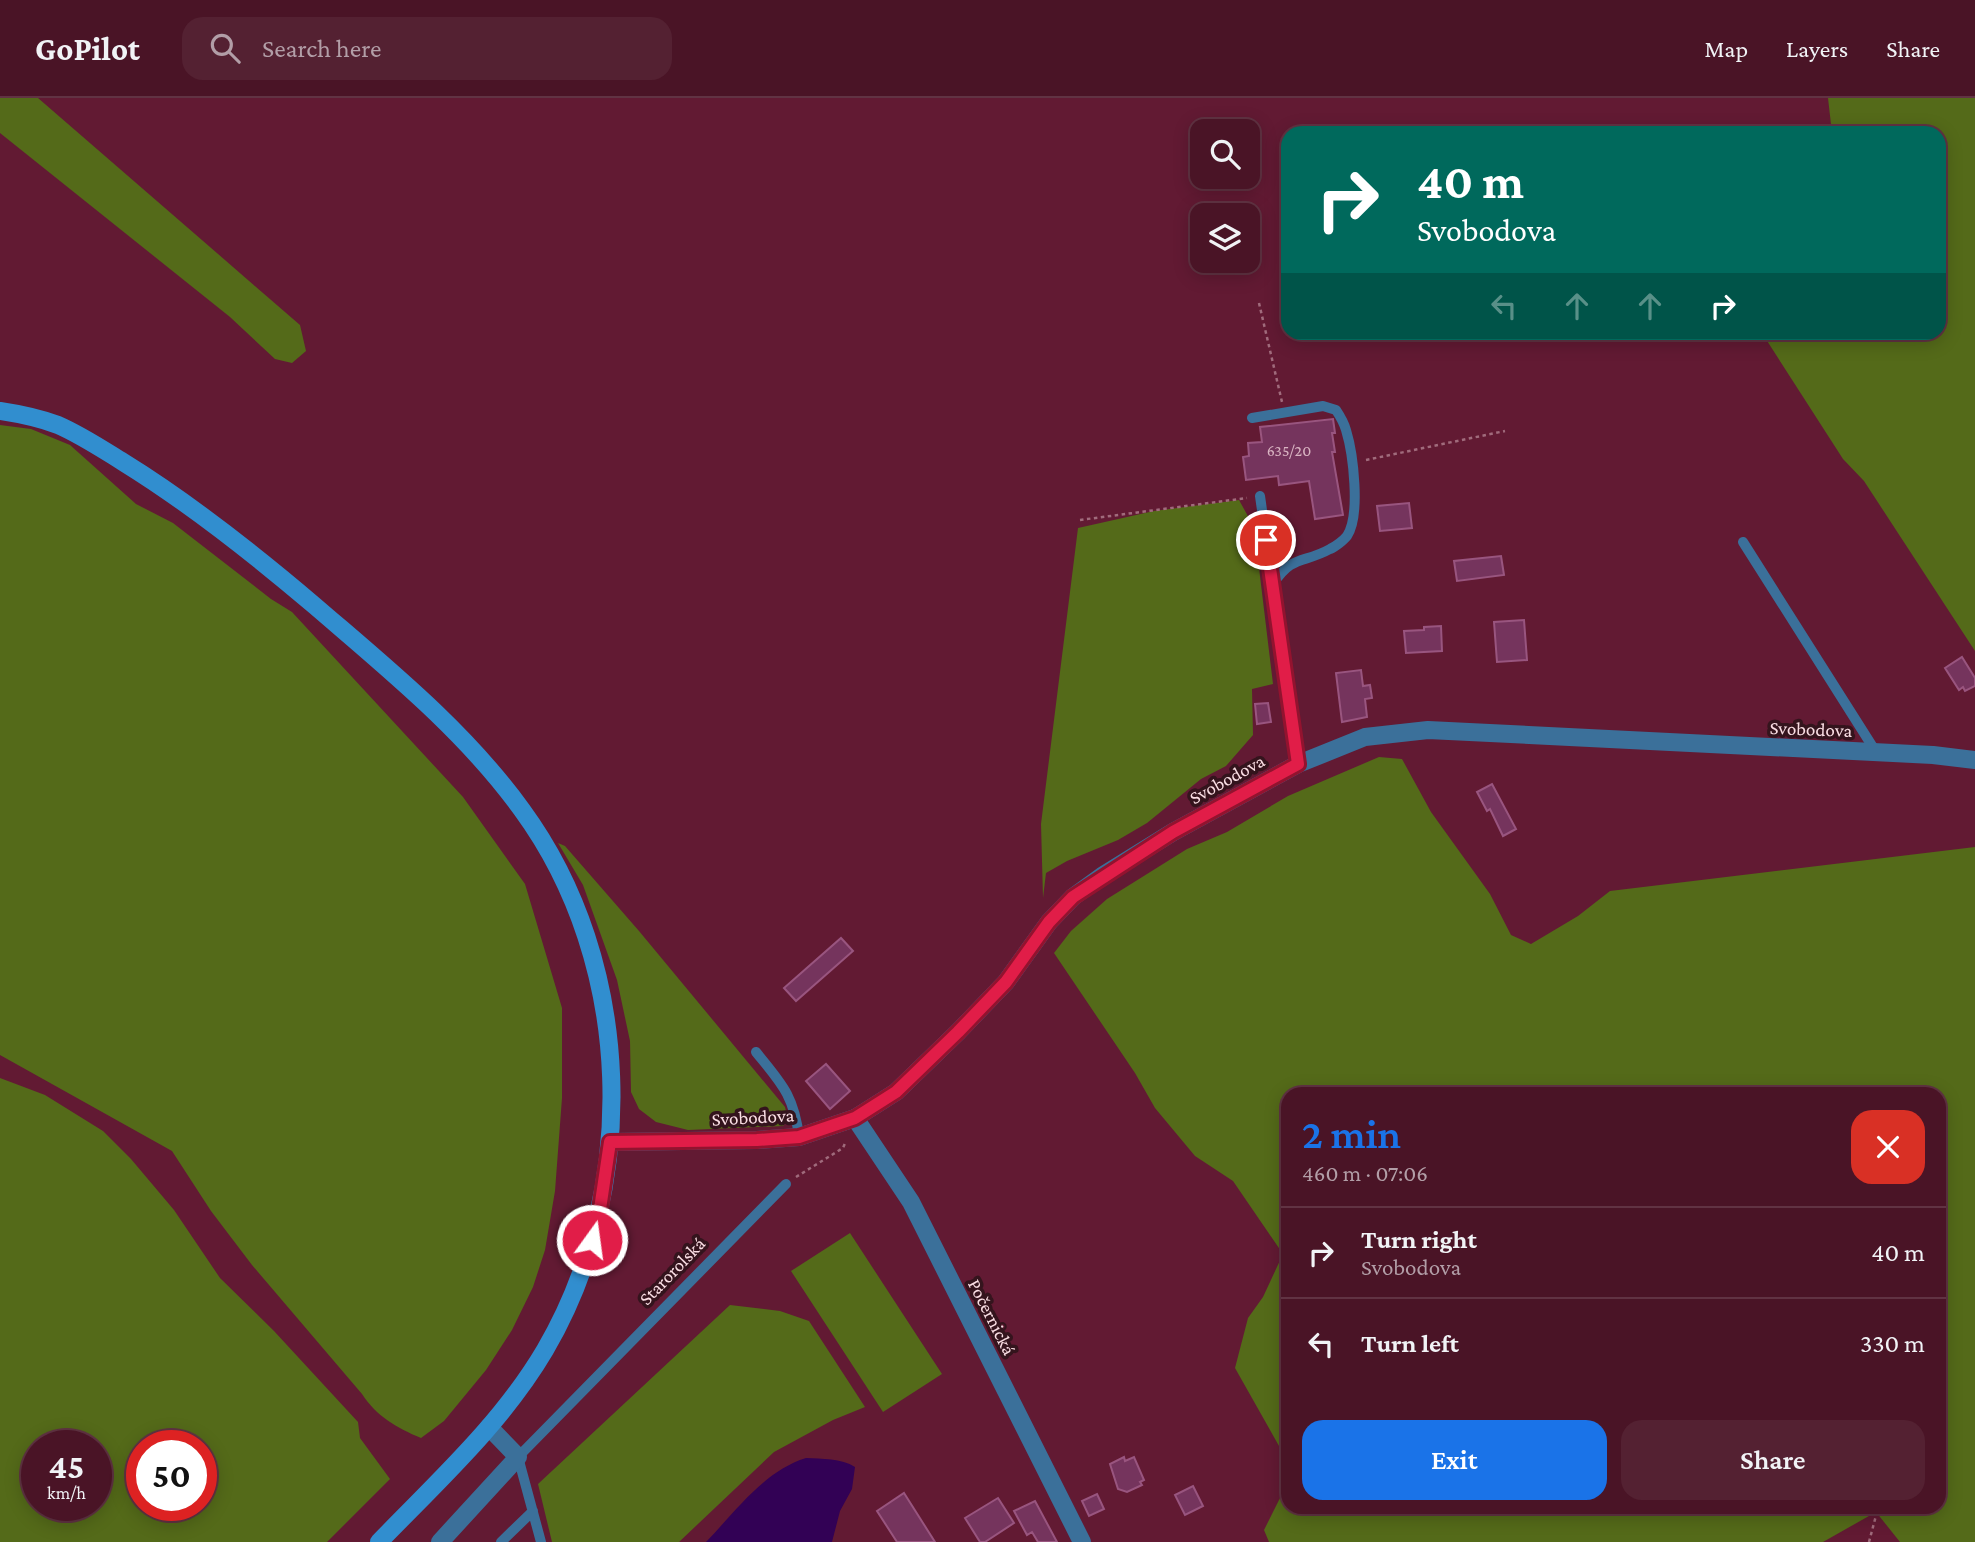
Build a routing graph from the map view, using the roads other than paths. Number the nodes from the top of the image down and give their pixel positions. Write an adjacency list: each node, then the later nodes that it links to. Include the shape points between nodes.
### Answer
1 (0, 411): 12 (main road, via 37,418 86,438 211,522 412,690 502,783 545,845 589,947 609,1050)
2 (1252, 418): 5 (lane, via 1323,405 1336,410 1352,463 1353,518 1346,536 1330,550 1283,568)
3 (1260, 496): 5 (lane)
4 (1743, 542): 6 (lane)
5 (1273, 584): 8 (lane)
6 (1876, 753): 7 (street, Svobodova); 8 (street, Svobodova, via 1428,730 1365,737)
7 (1975, 760)
8 (1298, 764): 10 (street, Svobodova, via 1173,832 1073,897 1006,982 958,1032 896,1092)
9 (756, 1052): 11 (lane, via 792,1101)
10 (855, 1118): 11 (street, Svobodova); 21 (street, Počernická, via 911,1202)
11 (799, 1137): 12 (street, Svobodova)
12 (610, 1142): 14 (main road, via 600,1209 570,1301 537,1362)
13 (786, 1184): 15 (lane, Starorolská)
14 (489, 1427): 15 (street); 17 (main road)
15 (518, 1457): 16 (lane); 18 (street, Starorolská)
16 (533, 1511): 19 (lane); 20 (lane)
17 (379, 1542)
18 (440, 1542)
19 (501, 1542)
20 (541, 1542)
21 (1082, 1542)

